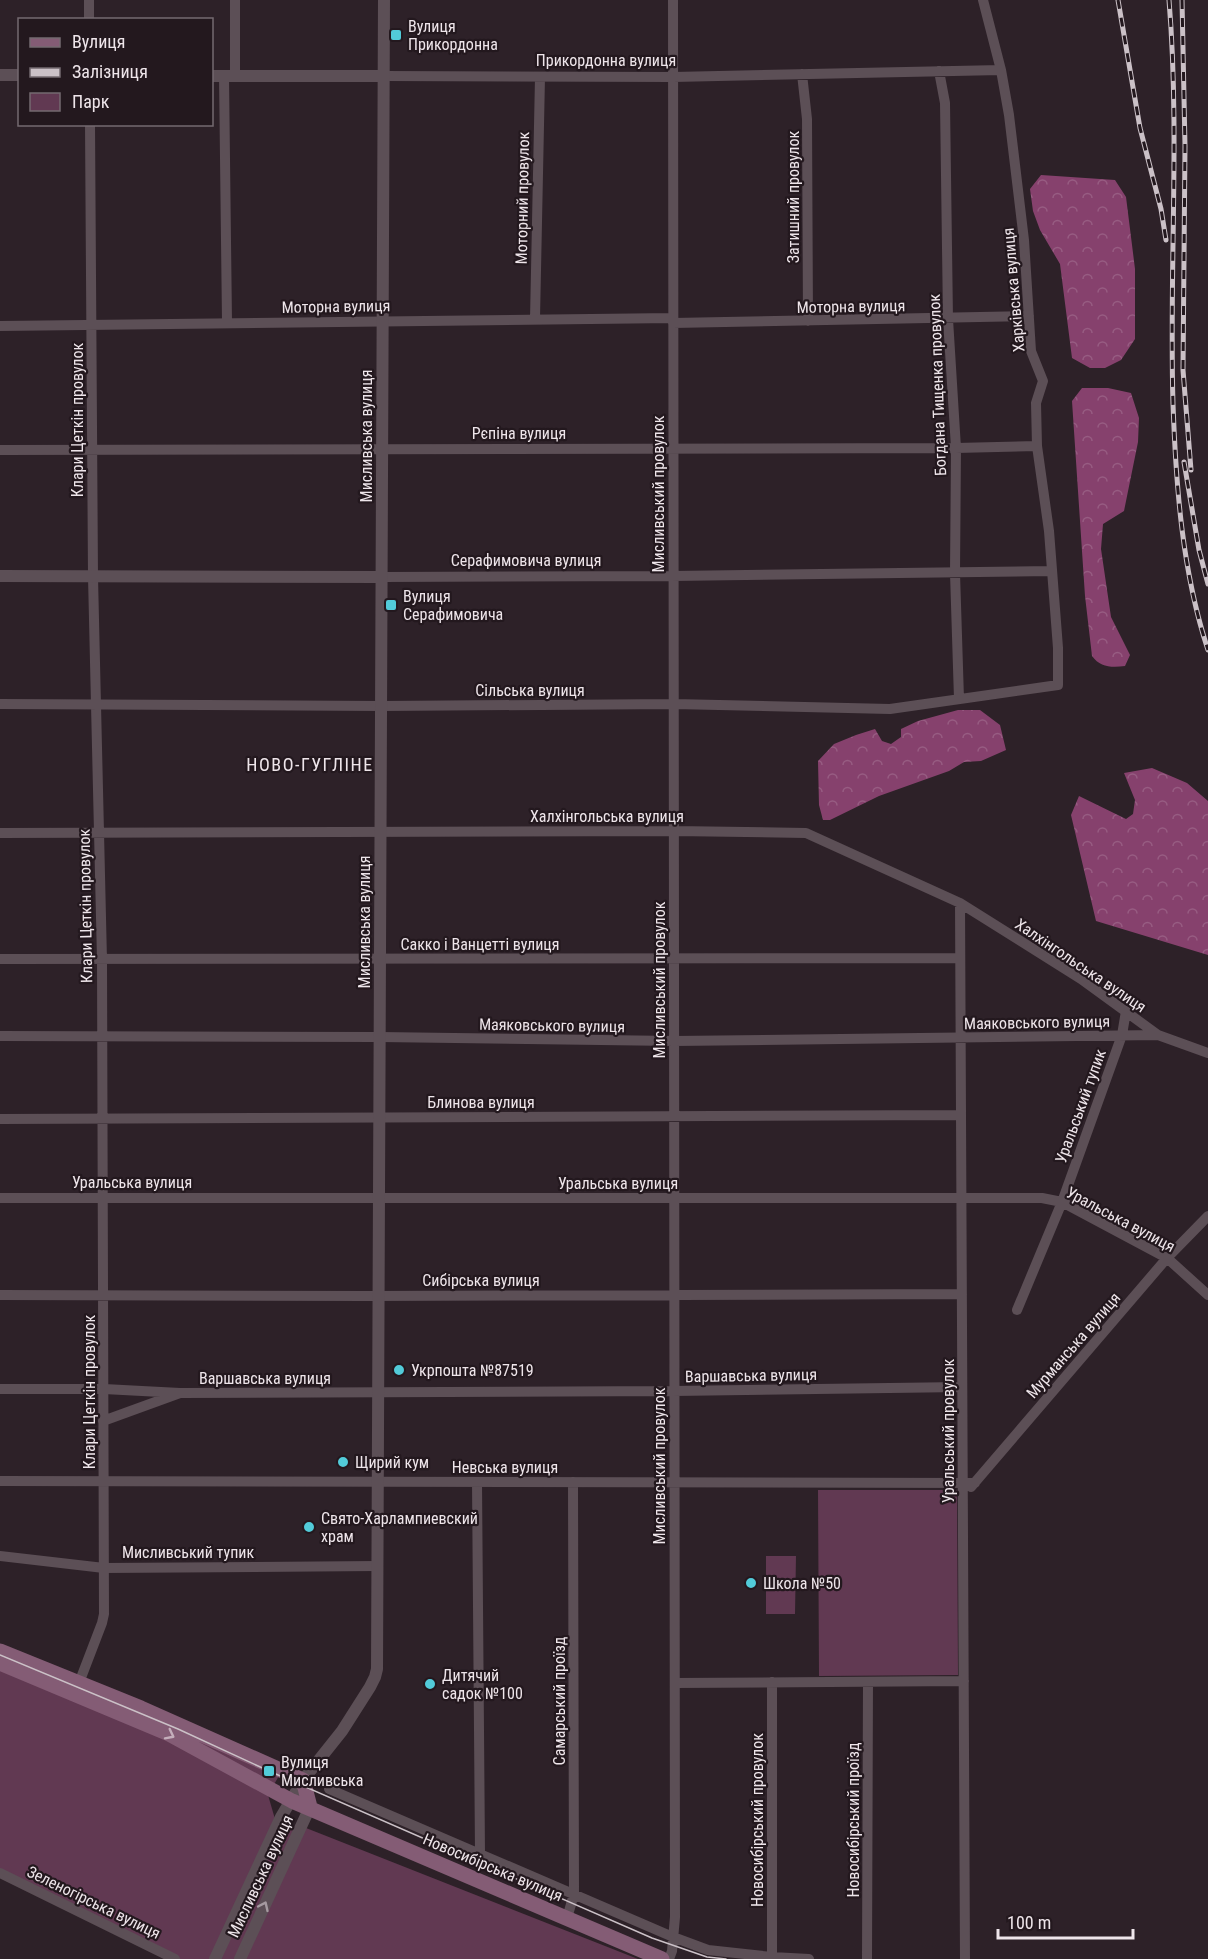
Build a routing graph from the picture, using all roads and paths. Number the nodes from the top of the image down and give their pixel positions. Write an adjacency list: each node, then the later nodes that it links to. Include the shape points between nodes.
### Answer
1 (90, 0): 6 (street)
2 (235, 0): 12 (street)
3 (384, 0): 13 (street, Мисливська вулиця)
4 (673, 0): 15 (street, Мисливський провулок)
5 (983, 0): 7 (street, Харківська вулиця)
6 (89, 18)
7 (1001, 70): 8 (street, Прикордонна вулиця); 17 (street, Харківська вулиця, via 1017,172)
8 (939, 71): 9 (street, Прикордонна вулиця); 19 (street, Богдана Тищенка провулок, via 945,103)
9 (802, 74): 15 (street, Прикордонна вулиця); 22 (street, Затишний провулок, via 807,119)
10 (0, 75): 11 (street)
11 (18, 75)
12 (224, 76): 13 (street, Прикордонна вулиця); 23 (street)
13 (384, 76): 14 (street, Прикордонна вулиця); 20 (street, Мисливська вулиця)
14 (540, 76): 15 (street, Прикордонна вулиця); 18 (street, Моторний провулок)
15 (673, 77): 21 (street, Мисливський провулок)
16 (90, 126): 24 (street, Клари Цеткін провулок)
17 (1029, 316): 19 (street, Моторна вулиця); 26 (street, Харківська вулиця, via 1031,351 1043,381 1036,403)
18 (535, 319): 20 (street, Моторна вулиця); 21 (street, Моторна вулиця)
19 (948, 319): 22 (street, Моторна вулиця); 28 (street, Богдана Тищенка провулок)
20 (383, 321): 23 (street, Моторна вулиця); 29 (street, Мисливська вулиця)
21 (673, 321): 22 (street, Моторна вулиця); 27 (street, Мисливський провулок)
22 (808, 321)
23 (227, 322): 24 (street, Моторна вулиця)
24 (91, 324): 25 (street, Моторна вулиця); 31 (street, Клари Цеткін провулок)
25 (0, 326)
26 (1037, 446): 28 (street, Рєпіна вулиця); 32 (street, Харківська вулиця)
27 (673, 448): 28 (street, Рєпіна вулиця); 29 (street, Рєпіна вулиця); 36 (street, Мисливський провулок)
28 (956, 448): 33 (street, Богдана Тищенка провулок)
29 (383, 449): 31 (street, Рєпіна вулиця); 37 (street, Мисливська вулиця)
30 (0, 450): 31 (street, Рєпіна вулиця)
31 (92, 450): 35 (street, Клари Цеткін провулок)
32 (1051, 570): 33 (street, Серафимовича вулиця); 38 (street, Харківська вулиця)
33 (955, 573): 36 (street, Серафимовича вулиця); 39 (street, Богдана Тищенка провулок)
34 (0, 576): 35 (street, Серафимовича вулиця)
35 (93, 576): 37 (street, Серафимовича вулиця); 42 (street, Клари Цеткін провулок)
36 (674, 576): 37 (street, Серафимовича вулиця); 41 (street, Мисливський провулок)
37 (382, 577): 43 (street, Мисливська вулиця)
38 (1058, 685): 39 (street, Сільська вулиця)
39 (959, 699): 41 (street, Сільська вулиця, via 890,709)
40 (0, 704): 42 (street, Сільська вулиця)
41 (674, 704): 43 (street, Сільська вулиця); 44 (street, Мисливський провулок)
42 (96, 705): 43 (street, Сільська вулиця); 47 (street, Клари Цеткін провулок)
43 (382, 706): 45 (street, Мисливська вулиця)
44 (674, 831): 45 (street, Халхінгольська вулиця); 48 (street, Халхінгольська вулиця, via 806,833); 52 (street, Мисливський провулок)
45 (381, 832): 47 (street, Халхінгольська вулиця); 51 (street, Мисливська вулиця)
46 (0, 833): 47 (street, Халхінгольська вулиця)
47 (99, 833): 53 (street, Клари Цеткін провулок)
48 (960, 903): 49 (street, Уральський провулок); 54 (street, Халхінгольська вулиця)
49 (960, 958): 52 (street, Сакко і Ванцетті вулиця); 60 (street, Уральський провулок)
50 (0, 959): 53 (street, Сакко і Ванцетті вулиця)
51 (380, 959): 52 (street, Сакко і Ванцетті вулиця); 53 (street, Сакко і Ванцетті вулиця); 59 (street, Мисливська вулиця)
52 (674, 959): 61 (street, Мисливський провулок)
53 (102, 960): 58 (street, Клари Цеткін провулок)
54 (1126, 1011): 55 (street, Уральський тупик); 56 (street, Халхінгольська вулиця)
55 (1122, 1035): 56 (street, Маяковського вулиця); 60 (street, Маяковського вулиця); 73 (street, Уральський тупик)
56 (1158, 1035): 62 (street, Маяковського вулиця)
57 (0, 1036): 58 (street, Маяковського вулиця)
58 (103, 1036): 59 (street, Маяковського вулиця); 67 (street, Клари Цеткін провулок)
59 (380, 1037): 61 (street, Маяковського вулиця); 65 (street, Мисливська вулиця)
60 (961, 1038): 61 (street, Маяковського вулиця); 63 (street, Уральський провулок)
61 (674, 1041): 64 (street, Мисливський провулок)
62 (1208, 1053)
63 (961, 1115): 64 (street, Блинова вулиця); 72 (street, Уральський провулок)
64 (674, 1116): 65 (street, Блинова вулиця); 71 (street, Мисливський провулок)
65 (380, 1117): 67 (street, Блинова вулиця); 69 (street, Мисливська вулиця)
66 (0, 1119): 67 (street, Блинова вулиця)
67 (103, 1119): 68 (street, Клари Цеткін провулок)
68 (104, 1197): 69 (street, Уральська вулиця); 70 (street, Уральська вулиця); 80 (street, Клари Цеткін провулок)
69 (379, 1197): 71 (street, Уральська вулиця); 81 (street, Мисливська вулиця)
70 (0, 1198)
71 (674, 1198): 72 (street, Уральська вулиця); 76 (street, Мисливський провулок)
72 (962, 1198): 73 (street, Уральська вулиця, via 1042,1198); 77 (street, Уральський провулок)
73 (1062, 1202): 75 (street, Уральська вулиця); 82 (street, Уральський тупик)
74 (1208, 1216): 75 (street, Мурманська вулиця)
75 (1167, 1258): 79 (street, Уральська вулиця); 97 (street, Мурманська вулиця)
76 (674, 1294): 77 (street, Сибірська вулиця); 81 (street, Сибірська вулиця); 86 (street, Мисливський провулок)
77 (962, 1294): 83 (street, Уральський провулок)
78 (0, 1295): 80 (street, Сибірська вулиця)
79 (1208, 1295)
80 (104, 1296): 81 (street, Сибірська вулиця); 85 (street, Клари Цеткін провулок)
81 (379, 1296): 87 (street, Мисливська вулиця)
82 (1017, 1310)
83 (962, 1387): 86 (street, Варшавська вулиця); 96 (street, Уральський провулок)
84 (0, 1389): 85 (street, Варшавська вулиця)
85 (104, 1389): 88 (street, Варшавська вулиця); 89 (street, Клари Цеткін провулок)
86 (674, 1391): 87 (street, Варшавська вулиця); 95 (street, Мисливський провулок)
87 (378, 1392): 88 (street, Варшавська вулиця); 92 (street, Мисливська вулиця)
88 (180, 1393): 89 (street, Варшавська вулиця)
89 (103, 1421): 91 (street, Клари Цеткін провулок)
90 (0, 1480): 91 (street, Невська вулиця)
91 (104, 1481): 92 (street, Невська вулиця); 101 (street, Клари Цеткін провулок)
92 (378, 1482): 93 (street, Невська вулиця); 100 (street, Мисливська вулиця)
93 (477, 1482): 94 (street, Невська вулиця); 115 (street)
94 (573, 1482): 95 (street, Невська вулиця); 117 (street, Самарський проїзд)
95 (675, 1482): 96 (street, Невська вулиця); 108 (street, Мисливський провулок)
96 (963, 1483): 97 (street, Невська вулиця); 98 (street, Уральський провулок)
97 (975, 1483): 98 (street, Мурманська вулиця)
98 (963, 1497): 104 (street, Уральський провулок)
99 (0, 1556): 101 (street, Мисливський тупик)
100 (377, 1566): 101 (street, Мисливський тупик); 111 (street, Мисливська вулиця, via 375,1677 342,1731)
101 (104, 1568): 107 (street, Клари Цеткін провулок, via 102,1623)
102 (0, 1651): 107 (main road)
103 (0, 1663): 110 (main road, Новосибірська вулиця, one-way to 110, via 128,1715)
104 (964, 1681): 106 (street); 128 (street, Уральський провулок)
105 (772, 1682): 106 (street); 108 (street); 120 (street, Новосибірський провулок)
106 (868, 1682): 127 (street, Новосибірський проїзд)
107 (79, 1683): 109 (main road)
108 (675, 1683): 119 (street, Мисливський провулок)
109 (233, 1749): 110 (main road); 111 (main road)
110 (225, 1764): 113 (main road, Новосибірська вулиця)
111 (303, 1780): 113 (street, Мисливська вулиця); 114 (main road)
112 (329, 1789): 115 (street, Новосибірська вулиця)
113 (285, 1797): 114 (main road, Новосибірська вулиця); 122 (street, Мисливська вулиця, via 282,1816)
114 (310, 1808): 118 (main road, Новосибірська вулиця); 123 (street, Мисливська вулиця, one-way to 114)
115 (480, 1854): 117 (street, Новосибірська вулиця)
116 (0, 1873): 121 (street, Зеленогірська вулиця)
117 (574, 1894): 118 (street, Самарський проїзд); 119 (street, Новосибірська вулиця)
118 (567, 1918): 124 (main road, Новосибірська вулиця)
119 (673, 1937): 120 (street, Новосибірська вулиця, via 708,1950); 125 (street, Мисливський провулок)
120 (772, 1957): 126 (street, Новосибірська вулиця)
121 (175, 1959)
122 (214, 1959)
123 (240, 1959)
124 (662, 1959)
125 (669, 1959)
126 (809, 1959)
127 (867, 1959)
128 (965, 1959)

